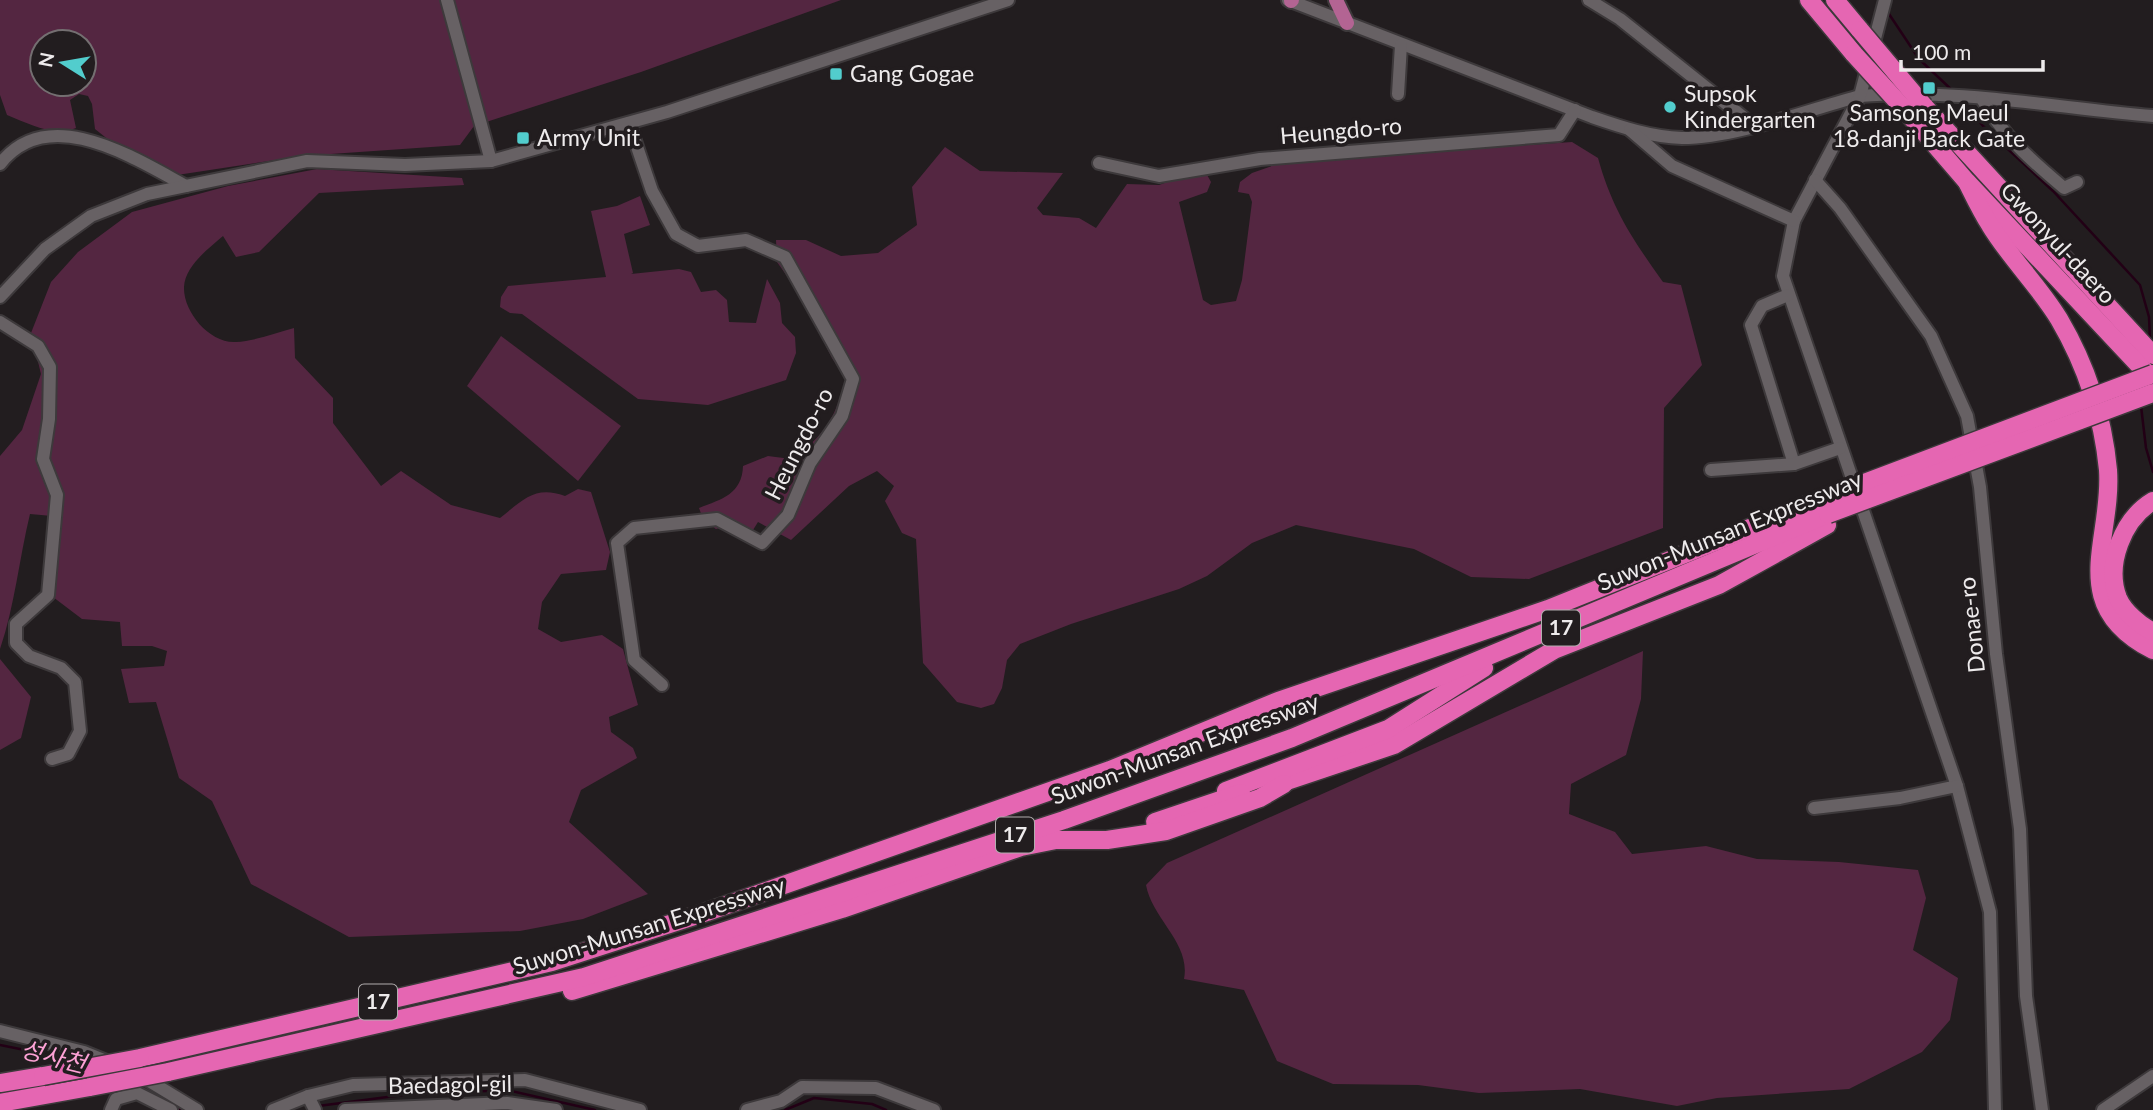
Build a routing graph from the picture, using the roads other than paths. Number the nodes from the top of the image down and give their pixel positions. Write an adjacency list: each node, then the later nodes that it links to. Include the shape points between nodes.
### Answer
1 (447, 0): 19 (street)
2 (1008, 0): 16 (street)
3 (1290, 0): 9 (street)
4 (1336, 0): 9 (main road)
5 (1589, 0): 17 (street, via 1630,26)
6 (1809, 0): 23 (highway, Gwonyul-daero, bridge)
7 (1835, 0): 30 (highway, Gwonyul-daero, bridge, via 1924,106)
8 (1885, 0): 12 (street)
9 (1347, 23): 10 (street)
10 (1401, 45): 11 (street); 14 (street)
11 (1398, 94)
12 (1860, 96): 13 (street); 17 (street); 22 (street)
13 (1979, 99): 15 (street); 24 (street, via 2023,154 2064,188)
14 (1575, 110): 18 (street); 20 (street, Heungdo-ro, via 1559,135 1260,159 1159,176)
15 (2153, 116)
16 (629, 123): 19 (street); 43 (street, Heungdo-ro, via 652,191 676,234 698,246 746,240 785,257 853,379 842,415 810,463 788,515 762,543 717,519 634,528 617,543 634,660)
17 (1754, 125): 18 (street, via 1680,138)
18 (1630, 130): 26 (street, via 1672,166)
19 (491, 161): 25 (street, via 405,165 307,161)
20 (1099, 163)
21 (0, 164): 25 (street, via 30,139 78,138 142,162)
22 (1815, 180): 26 (street); 64 (street, Donae-ro, via 1931,336 1968,416 2020,830 2026,996)
23 (1967, 182): 32 (highway, Gwonyul-daero); 42 (highway, via 1990,225 2059,319 2092,388 2108,472 2099,585 2122,627)
24 (2077, 182)
25 (186, 186): 28 (street, via 147,194 91,216 45,249)
26 (1794, 221): 27 (street, via 1783,276)
27 (1788, 295): 35 (street); 36 (street, via 1762,306 1751,325)
28 (0, 297)
29 (0, 322): 44 (street, via 38,346 50,367 43,459 57,495 48,595 16,624 16,643 29,656 61,668 75,682 80,731 68,754)
30 (2153, 355)
31 (2153, 374): 39 (highway, Suwon-Munsan Expressway / 17, bridge)
32 (2153, 380)
33 (2153, 393): 39 (highway, Suwon-Munsan Expressway / 17, bridge)
34 (2153, 405): 39 (highway)
35 (1840, 448): 36 (street); 46 (street)
36 (1794, 464): 37 (street)
37 (1711, 470)
38 (2153, 501): 40 (highway, via 2134,517 2122,537 2115,566 2118,598 2141,626)
39 (1827, 512): 41 (highway, Suwon-Munsan Expressway / 17); 45 (highway, via 1719,585 1554,650 1394,745); 51 (highway, Suwon-Munsan Expressway / 17, bridge, via 1278,701 1110,770 751,897 552,962 140,1058)
40 (2153, 632)
41 (1538, 637): 45 (highway, via 1388,729 1134,824 1157,822 1261,786); 48 (highway, Suwon-Munsan Expressway / 17, via 1292,738)
42 (2153, 650)
43 (662, 685)
44 (52, 759)
45 (1284, 784): 48 (highway, via 1196,822 1107,841 1041,842)
46 (1957, 786): 47 (street); 63 (street, via 1990,912)
47 (1814, 808)
48 (734, 935): 53 (highway, Suwon-Munsan Expressway / 17, bridge, via 538,998 450,1008 168,1072)
49 (0, 1031): 56 (street, via 126,1068)
50 (2153, 1076): 65 (street)
51 (0, 1083)
52 (311, 1102): 57 (street); 60 (street, via 353,1085 525,1080)
53 (0, 1103)
54 (111, 1110): 55 (street, via 116,1099 137,1093)
55 (171, 1110)
56 (197, 1110)
57 (273, 1110)
58 (345, 1110): 59 (street, Baedagol-gil, via 507,1103)
59 (556, 1110)
60 (640, 1110)
61 (747, 1110): 62 (street, via 780,1101 802,1087 876,1088)
62 (934, 1110)
63 (1995, 1110)
64 (2042, 1110)
65 (2103, 1110)

